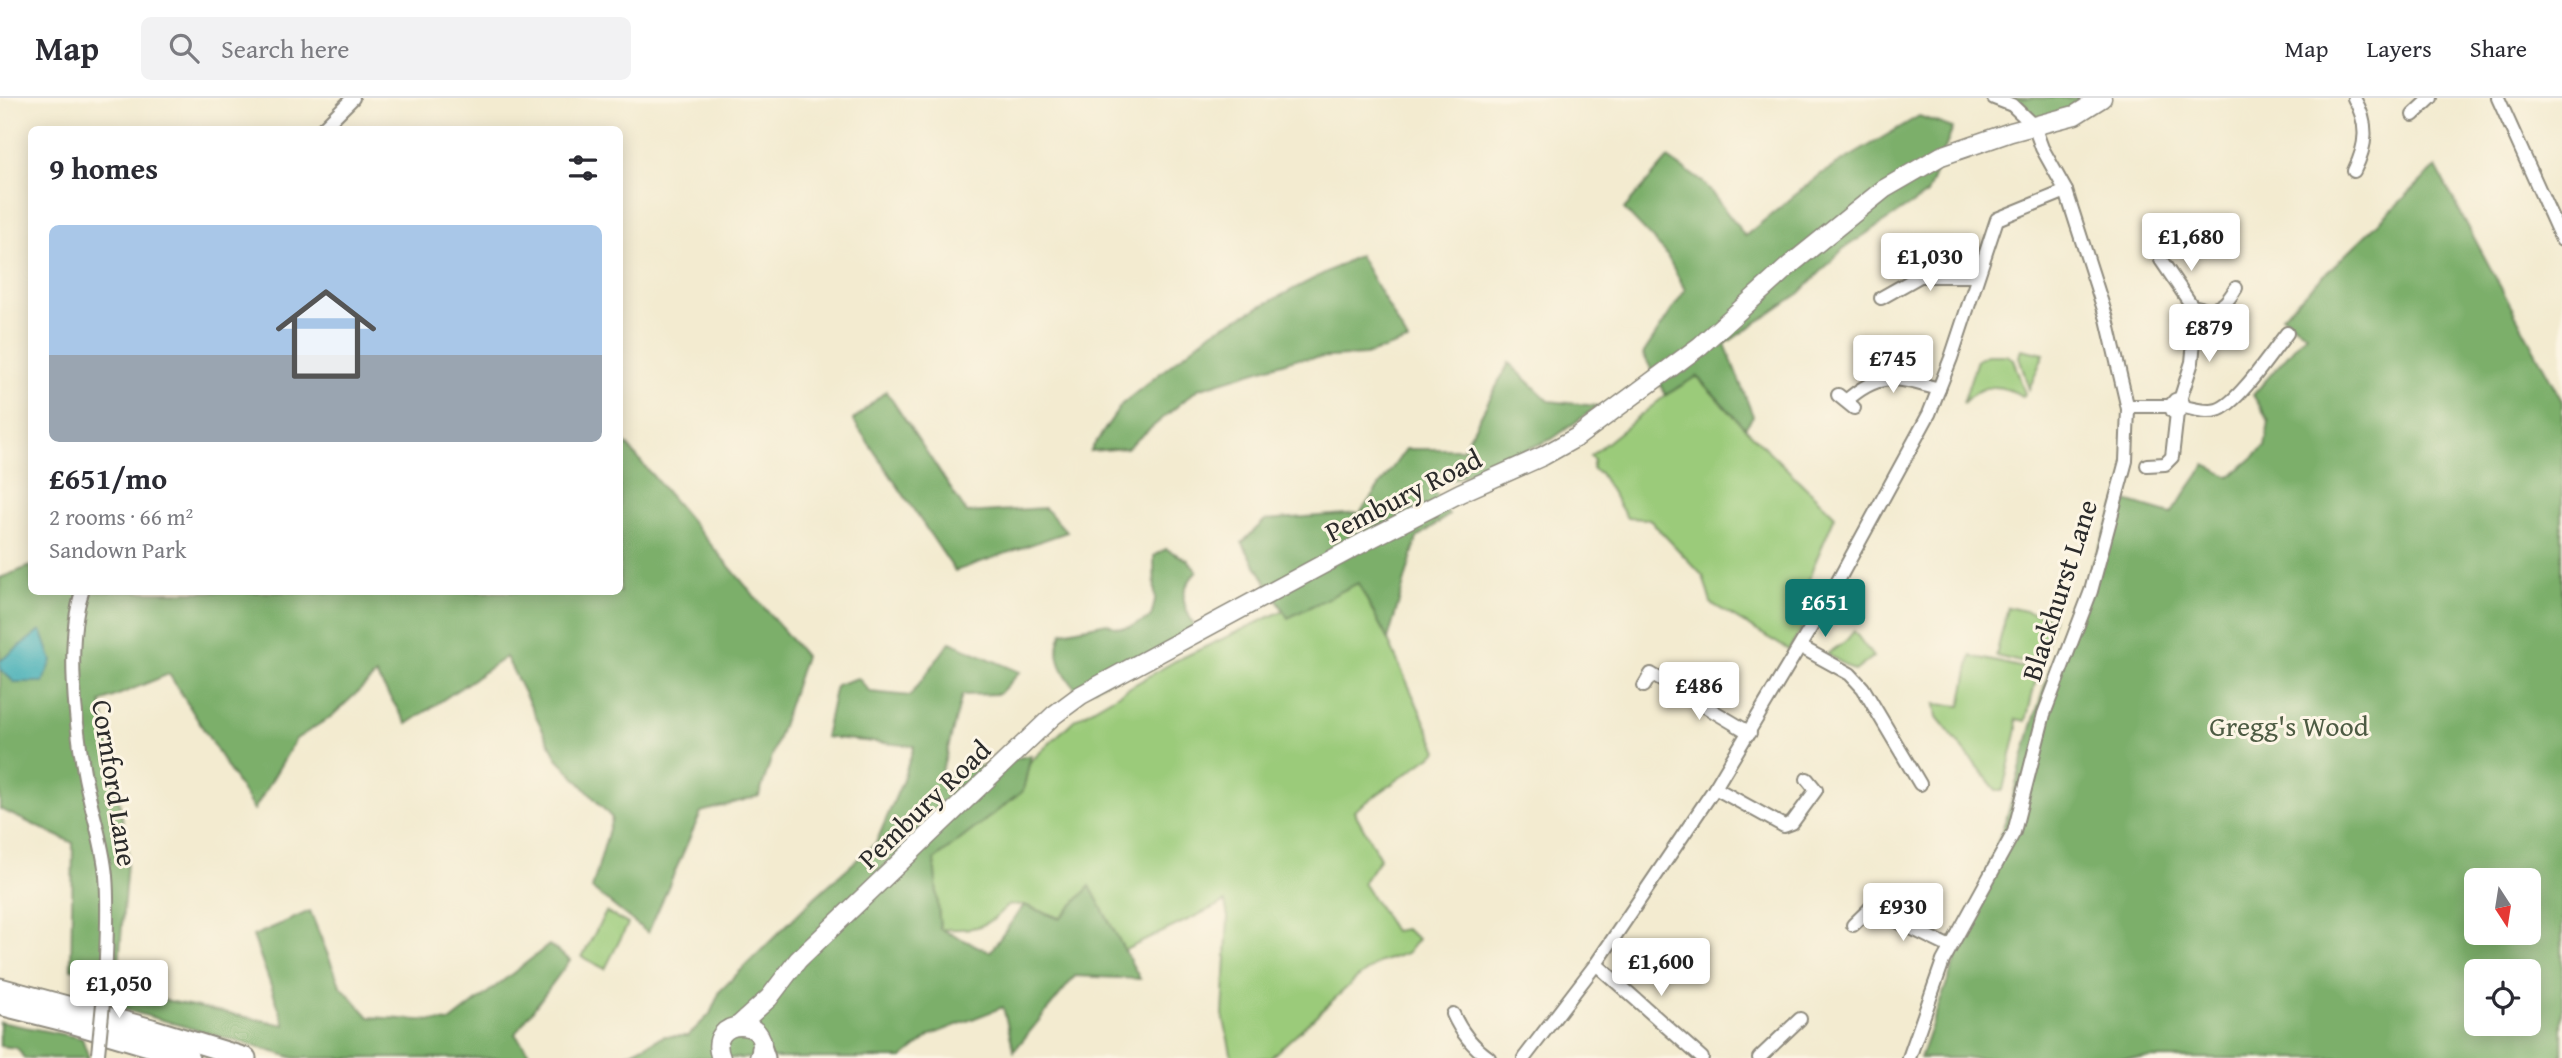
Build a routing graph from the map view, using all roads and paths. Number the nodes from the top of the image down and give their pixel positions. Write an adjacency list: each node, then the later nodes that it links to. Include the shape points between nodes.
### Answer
1 (353, 98): 8 (street)
2 (1994, 98): 9 (street, via 2012,105)
3 (2102, 98): 9 (main road, Pembury Road, via 2075,115)
4 (2354, 98): 10 (street, via 2366,129 2363,154)
5 (2431, 98): 7 (street)
6 (2498, 98): 12 (street)
7 (2413, 115)
8 (325, 126)
9 (2034, 126): 11 (street, Blackhurst Lane); 37 (main road, Pembury Road, via 1941,156 1884,189 1700,346 1577,437 1368,540 1066,705 798,960)
10 (2354, 171)
11 (2066, 191): 14 (street, via 1997,219); 21 (street, Blackhurst Lane, via 2107,319)
12 (2562, 240)
13 (2161, 260): 17 (street)
14 (1977, 276): 16 (street, via 1920,276); 19 (street)
15 (2236, 288): 17 (street, via 2226,304)
16 (1881, 298)
17 (2197, 312): 22 (street, via 2192,362)
18 (2287, 333): 22 (street, via 2234,401 2219,410)
19 (1939, 389): 20 (street, via 1901,378 1875,380); 25 (street, via 1930,414)
20 (1846, 401)
21 (2128, 406): 22 (street); 34 (street, Blackhurst Lane, via 2126,461 2091,591 2043,714 2014,832)
22 (2178, 406): 23 (street, via 2172,457 2165,464)
23 (2147, 465)
24 (81, 595): 43 (street, Cornford Lane, bridge, via 75,637 75,701 84,773 106,876 106,983)
25 (1801, 647): 27 (street); 29 (street, via 1850,674 1863,688)
26 (1644, 687): 27 (street, via 1654,668)
27 (1750, 733): 30 (street)
28 (1807, 779): 30 (street, via 1822,791 1784,826)
29 (1920, 785)
30 (1715, 788): 35 (street)
31 (1886, 892): 32 (street)
32 (1870, 908): 33 (street); 34 (street)
33 (1853, 925)
34 (1951, 947): 51 (street, Blackhurst Lane)
35 (1596, 964): 48 (street); 49 (street)
36 (0, 988): 46 (highway)
37 (769, 998): 41 (main road, Pembury Road); 42 (main road, Pembury Road)
38 (0, 1005): 45 (highway)
39 (1453, 1014): 47 (street, via 1475,1048)
40 (1800, 1019): 50 (street)
41 (738, 1026): 42 (main road, via 750,1027); 44 (main road, Pembury Road, via 724,1032)
42 (761, 1050)
43 (98, 1056)
44 (719, 1056)
45 (189, 1058)
46 (246, 1058)
47 (1489, 1058)
48 (1524, 1058)
49 (1702, 1058)
50 (1759, 1058)
51 (1909, 1058)

